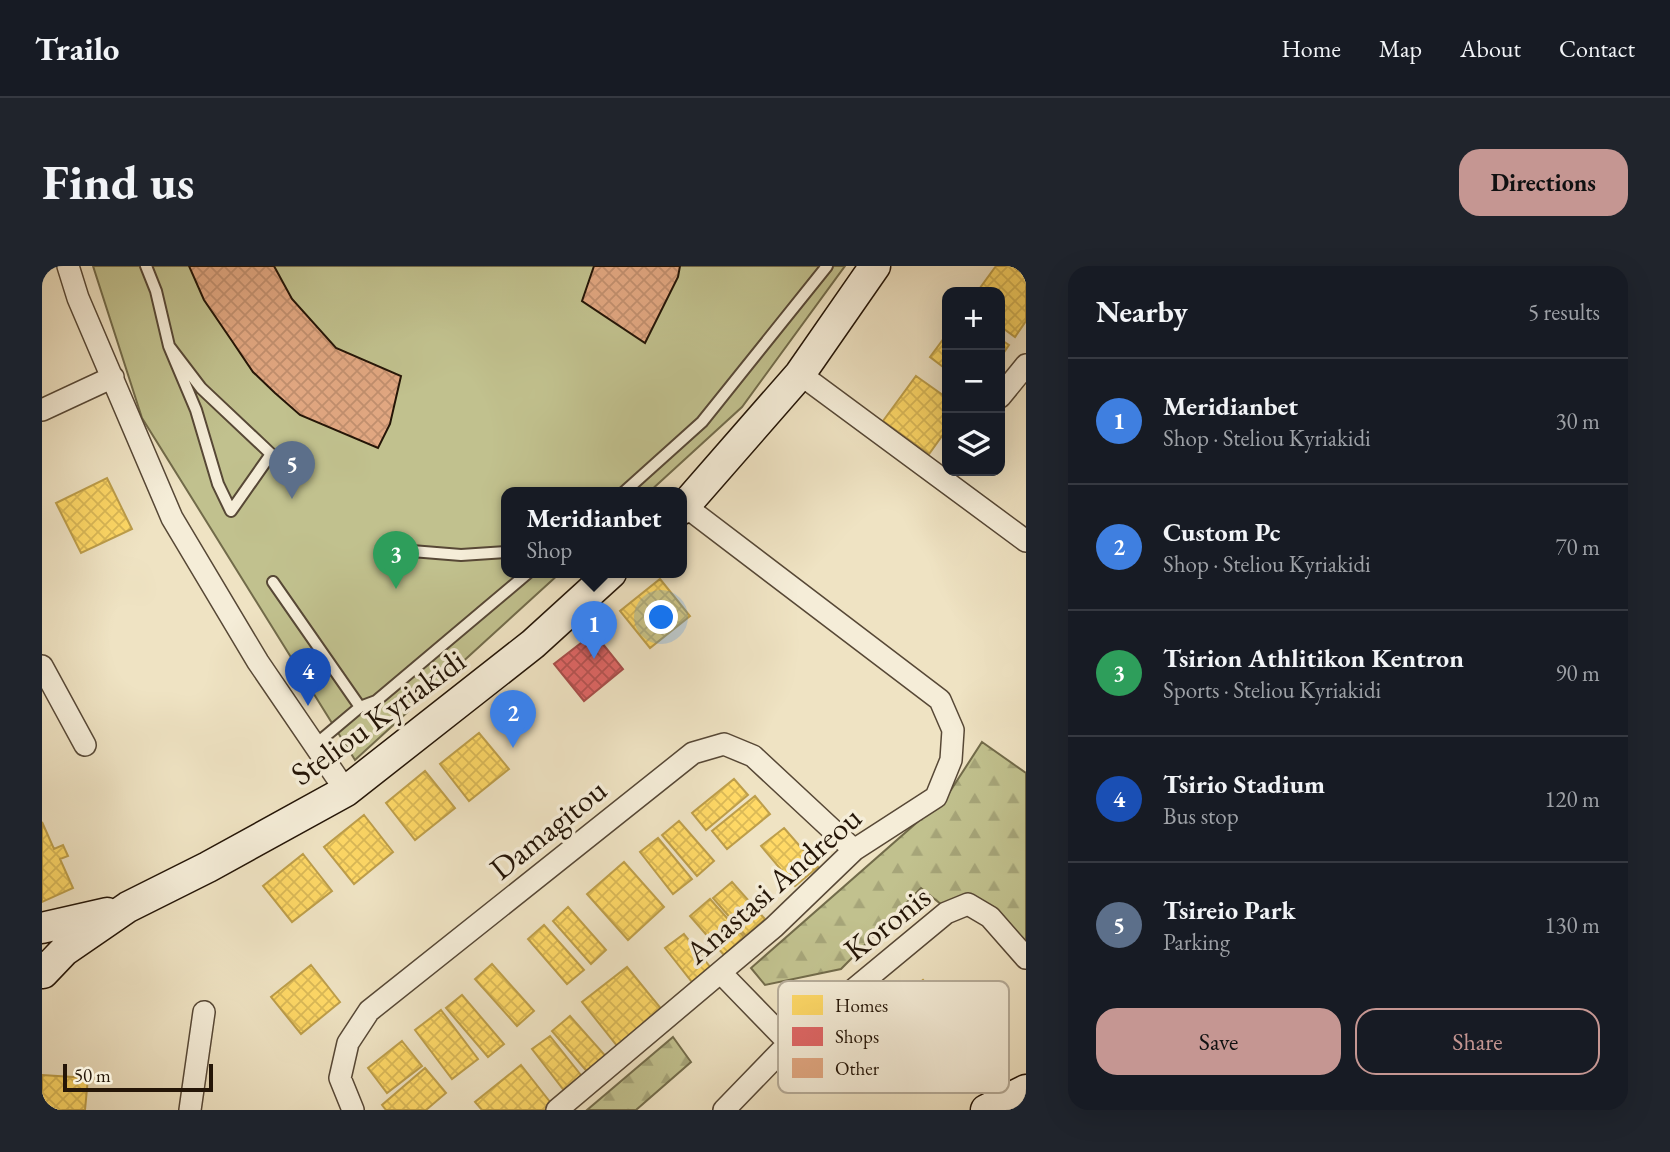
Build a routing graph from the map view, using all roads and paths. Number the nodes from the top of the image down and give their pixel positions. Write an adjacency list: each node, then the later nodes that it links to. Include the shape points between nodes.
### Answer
1 (68, 266): 8 (street)
2 (146, 266): 5 (lane)
3 (827, 266): 13 (lane, via 702,422)
4 (875, 266): 7 (street)
5 (169, 346): 5 (lane, via 218,484 231,511 271,454 201,388)
6 (1026, 365): 9 (street)
7 (800, 373): 11 (street); 14 (street)
8 (113, 377): 10 (street); 24 (street, via 172,518 258,662)
9 (1005, 391)
10 (42, 410)
11 (942, 468)
12 (951, 476): 16 (street)
13 (630, 487)
14 (687, 503)
15 (687, 511): 27 (street, Anastasi Andreou, via 940,700 953,730 951,760 936,796)
16 (1026, 541)
17 (387, 549): 18 (lane, via 461,555)
18 (501, 552)
19 (522, 578): 23 (lane, via 376,701)
20 (606, 578): 26 (street, Steliou Kyriakidi, via 533,645)
21 (273, 582): 23 (lane)
22 (42, 666): 25 (street)
23 (360, 707): 24 (lane)
24 (316, 744): 26 (street)
25 (85, 745)
26 (346, 792): 28 (street, Steliou Kyriakidi)
27 (853, 850): 32 (street, Anastasi Andreou); 38 (street, Damagitou, via 753,756 724,744 693,753 369,1011 348,1043 340,1079)
28 (128, 907): 29 (street, Steliou Kyriakidi); 31 (street, Steliou Kyriakidi)
29 (42, 928)
30 (1026, 958): 33 (street, Koronis, via 990,917 968,904 946,913)
31 (42, 964)
32 (721, 973): 35 (street); 39 (street, Anastasi Andreou)
33 (864, 981)
34 (204, 1012): 37 (street)
35 (778, 1032)
36 (778, 1054): 40 (street, Koronis)
37 (190, 1110)
38 (353, 1110)
39 (557, 1110)
40 (724, 1110)

